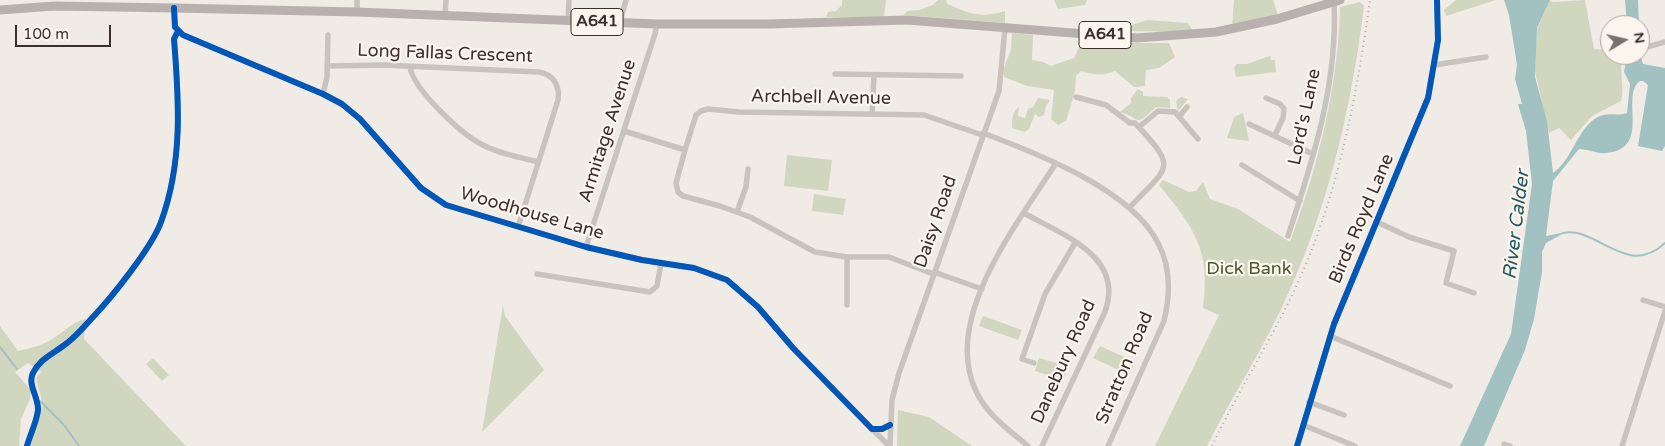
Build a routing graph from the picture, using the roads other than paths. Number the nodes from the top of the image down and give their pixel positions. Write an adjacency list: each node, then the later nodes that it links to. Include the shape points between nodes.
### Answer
1 (357, 0): 9 (street)
2 (446, 0): 10 (street)
3 (569, 0): 11 (street)
4 (626, 0): 12 (street)
5 (1437, 0): 20 (street, Birds Royd Lane)
6 (1332, 1): 14 (main road, A641, via 1277,19 1190,36 1137,38); 39 (street, Lord's Lane, via 1331,74)
7 (174, 8): 8 (main road, A641, via 54,6); 9 (main road, A641); 15 (street)
8 (3, 10)
9 (357, 12): 10 (main road, A641)
10 (445, 15): 11 (main road, A641)
11 (568, 20): 12 (main road, A641)
12 (620, 22): 13 (main road, A641)
13 (657, 24): 14 (main road, A641, via 907,20); 34 (street, Armitage Avenue)
14 (1005, 28): 35 (street, Daisy Road, via 999,91)
15 (178, 32): 26 (street, Woodhouse Lane); 71 (street, via 174,39 179,102 176,166 161,224 119,286 92,318 63,346 39,363 34,371 31,376 38,409)
16 (328, 35): 21 (street)
17 (1665, 42): 18 (street)
18 (1650, 47)
19 (1486, 57): 20 (street)
20 (1434, 65): 48 (street, Birds Royd Lane, via 1423,113)
21 (327, 66): 22 (street, Long Fallas Crescent); 26 (street)
22 (410, 66): 40 (street, via 416,82 467,135 486,147); 40 (street, Long Fallas Crescent, via 538,72 552,77 558,95)
23 (835, 74): 24 (street)
24 (874, 75): 25 (street); 30 (street)
25 (961, 76)
26 (323, 94): 49 (street, Woodhouse Lane, via 360,119 434,199)
27 (1076, 98): 33 (street, via 1106,105)
28 (1266, 98): 36 (street, via 1284,109)
29 (1187, 108): 31 (street)
30 (872, 114): 35 (street, Archbell Avenue, via 928,116); 38 (street, Archbell Avenue, via 704,109 694,120)
31 (1179, 117): 33 (street, via 1175,112 1158,111); 37 (street)
32 (1249, 124): 36 (street)
33 (1139, 127): 45 (street, via 1161,153 1164,168 1163,173)
34 (624, 131): 38 (street); 52 (street, Armitage Avenue)
35 (982, 134): 41 (street, Stratton Road); 55 (street, Daisy Road)
36 (1275, 135): 39 (street)
37 (1198, 138)
38 (685, 150): 46 (street, Archbell Avenue, via 676,180 679,193)
39 (1313, 154): 44 (street, Lord's Lane)
40 (538, 162): 49 (street, Long Fallas Crescent)
41 (1056, 163): 45 (street, Stratton Road); 47 (street)
42 (1242, 165): 44 (street)
43 (748, 169): 46 (street, via 746,187)
44 (1300, 201): 50 (street, Lord's Lane)
45 (1129, 208): 75 (street, Stratton Road, via 1151,231 1161,248 1168,272 1167,305 1161,328)
46 (737, 212): 53 (street, via 807,249)
47 (1024, 213): 51 (street, Danebury Road); 57 (street)
48 (1377, 222): 58 (street, via 1409,237 1454,251 1446,283); 63 (street, Birds Royd Lane)
49 (518, 228): 52 (street, Woodhouse Lane)
50 (1288, 236)
51 (1075, 243): 64 (street, via 1044,294 1030,333 1022,359); 74 (street, Danebury Road, via 1103,266 1110,298)
52 (586, 247): 54 (street, Woodhouse Lane)
53 (847, 257): 55 (street, via 889,257); 60 (street)
54 (661, 263): 56 (street, via 657,286 650,292); 70 (street, Woodhouse Lane, via 712,273 741,291)
55 (934, 273): 57 (street); 68 (street, Daisy Road, via 899,373)
56 (537, 274)
57 (982, 289): 73 (street, via 968,339 971,378 991,414)
58 (1474, 293)
59 (1643, 300): 61 (street)
60 (847, 305)
61 (1665, 307)
62 (1665, 311): 78 (street)
63 (1330, 336): 65 (street); 66 (street, Birds Royd Lane)
64 (1034, 363)
65 (1450, 386)
66 (1310, 402): 67 (street); 69 (street, Birds Royd Lane)
67 (1344, 415)
68 (890, 425): 70 (street); 72 (street)
69 (1303, 425): 76 (street, Birds Royd Lane); 77 (street)
70 (872, 429): 72 (street, Woodhouse Lane)
71 (27, 446)
72 (889, 446)
73 (1028, 446)
74 (1042, 446)
75 (1108, 446)
76 (1297, 446)
77 (1355, 446)
78 (1622, 446)

